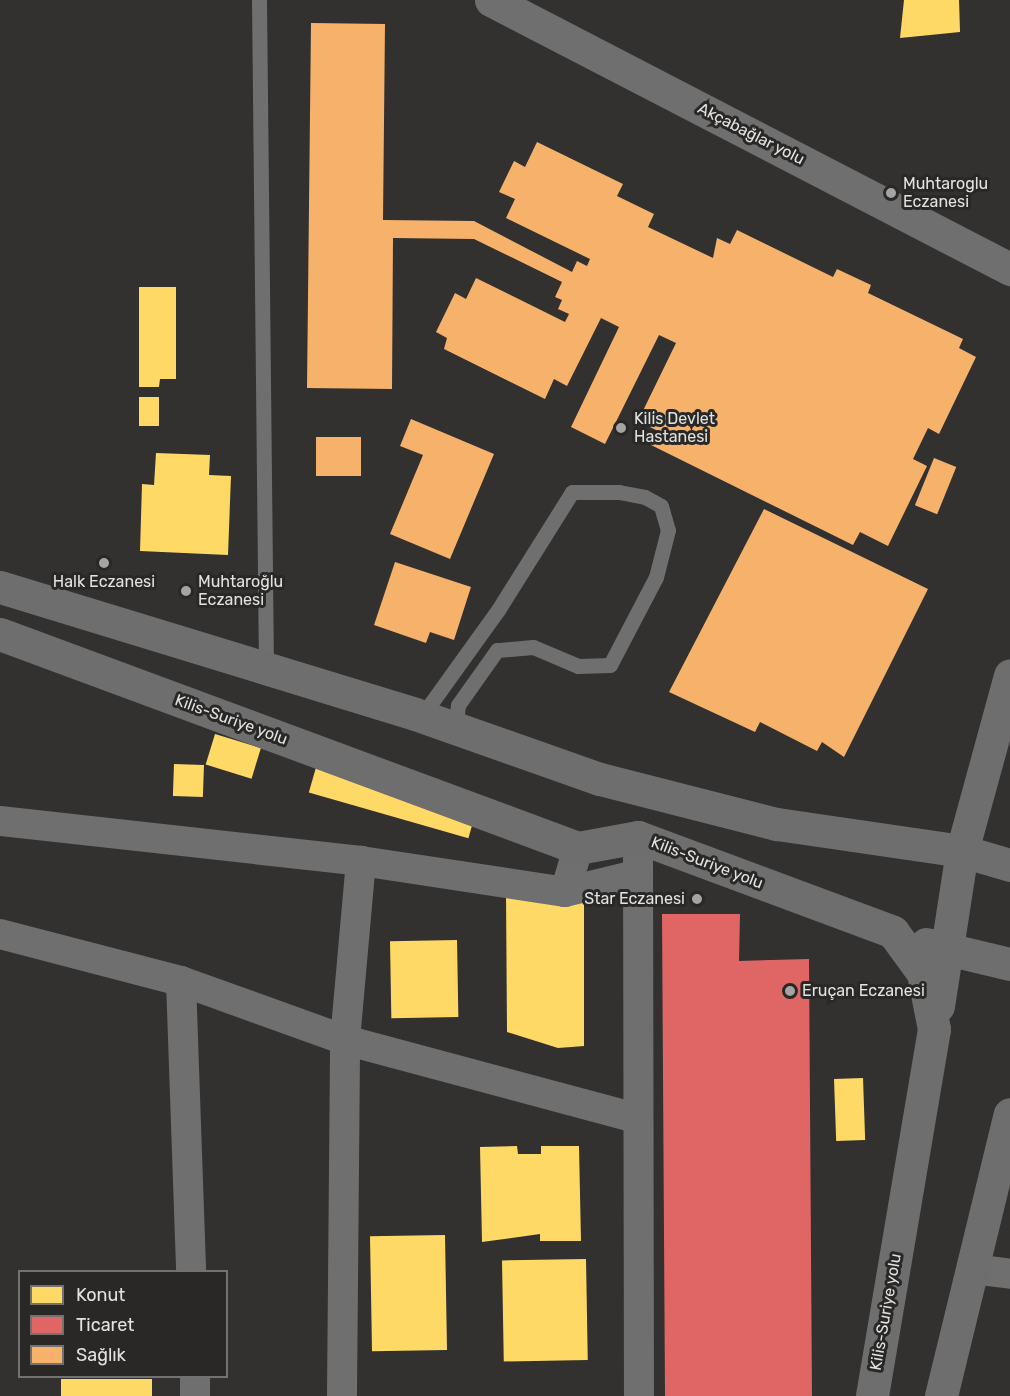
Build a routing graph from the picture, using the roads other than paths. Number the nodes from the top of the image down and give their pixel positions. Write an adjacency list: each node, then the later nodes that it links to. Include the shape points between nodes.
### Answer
1 (259, 0): 6 (lane)
2 (491, 0): 3 (street, Akçabağlar yolu)
3 (1009, 267)
4 (0, 587): 6 (highway)
5 (0, 634): 12 (highway, Kilis-Suriye yolu)
6 (266, 672): 8 (highway)
7 (1010, 675): 13 (highway)
8 (415, 714): 9 (highway); 9 (lane, via 429,706 498,610 572,492 628,494 661,506 668,530 656,577 610,665 578,666 533,647 497,650 458,705)
9 (456, 728): 13 (highway, via 600,779 777,824)
10 (0, 820): 14 (street)
11 (638, 837): 12 (highway, Kilis-Suriye yolu); 16 (street); 18 (highway, Kilis-Suriye yolu)
12 (578, 848): 17 (street)
13 (962, 851): 15 (highway); 20 (highway)
14 (361, 861): 17 (street); 24 (street)
15 (1010, 865)
16 (636, 875): 17 (street); 26 (street)
17 (565, 891)
18 (893, 932): 20 (highway); 23 (highway, Kilis-Suriye yolu, via 923,973)
19 (0, 934): 22 (street)
20 (946, 951): 21 (highway); 23 (highway)
21 (1010, 964)
22 (181, 981): 24 (street); 28 (street)
23 (934, 1029): 34 (highway, Kilis-Suriye yolu)
24 (345, 1040): 26 (street); 32 (street)
25 (1010, 1114): 27 (highway)
26 (637, 1118): 33 (street)
27 (972, 1269): 29 (street); 35 (highway)
28 (191, 1270)
29 (1010, 1274)
30 (195, 1378): 31 (street)
31 (195, 1396)
32 (342, 1396)
33 (639, 1396)
34 (872, 1396)
35 (941, 1396)

